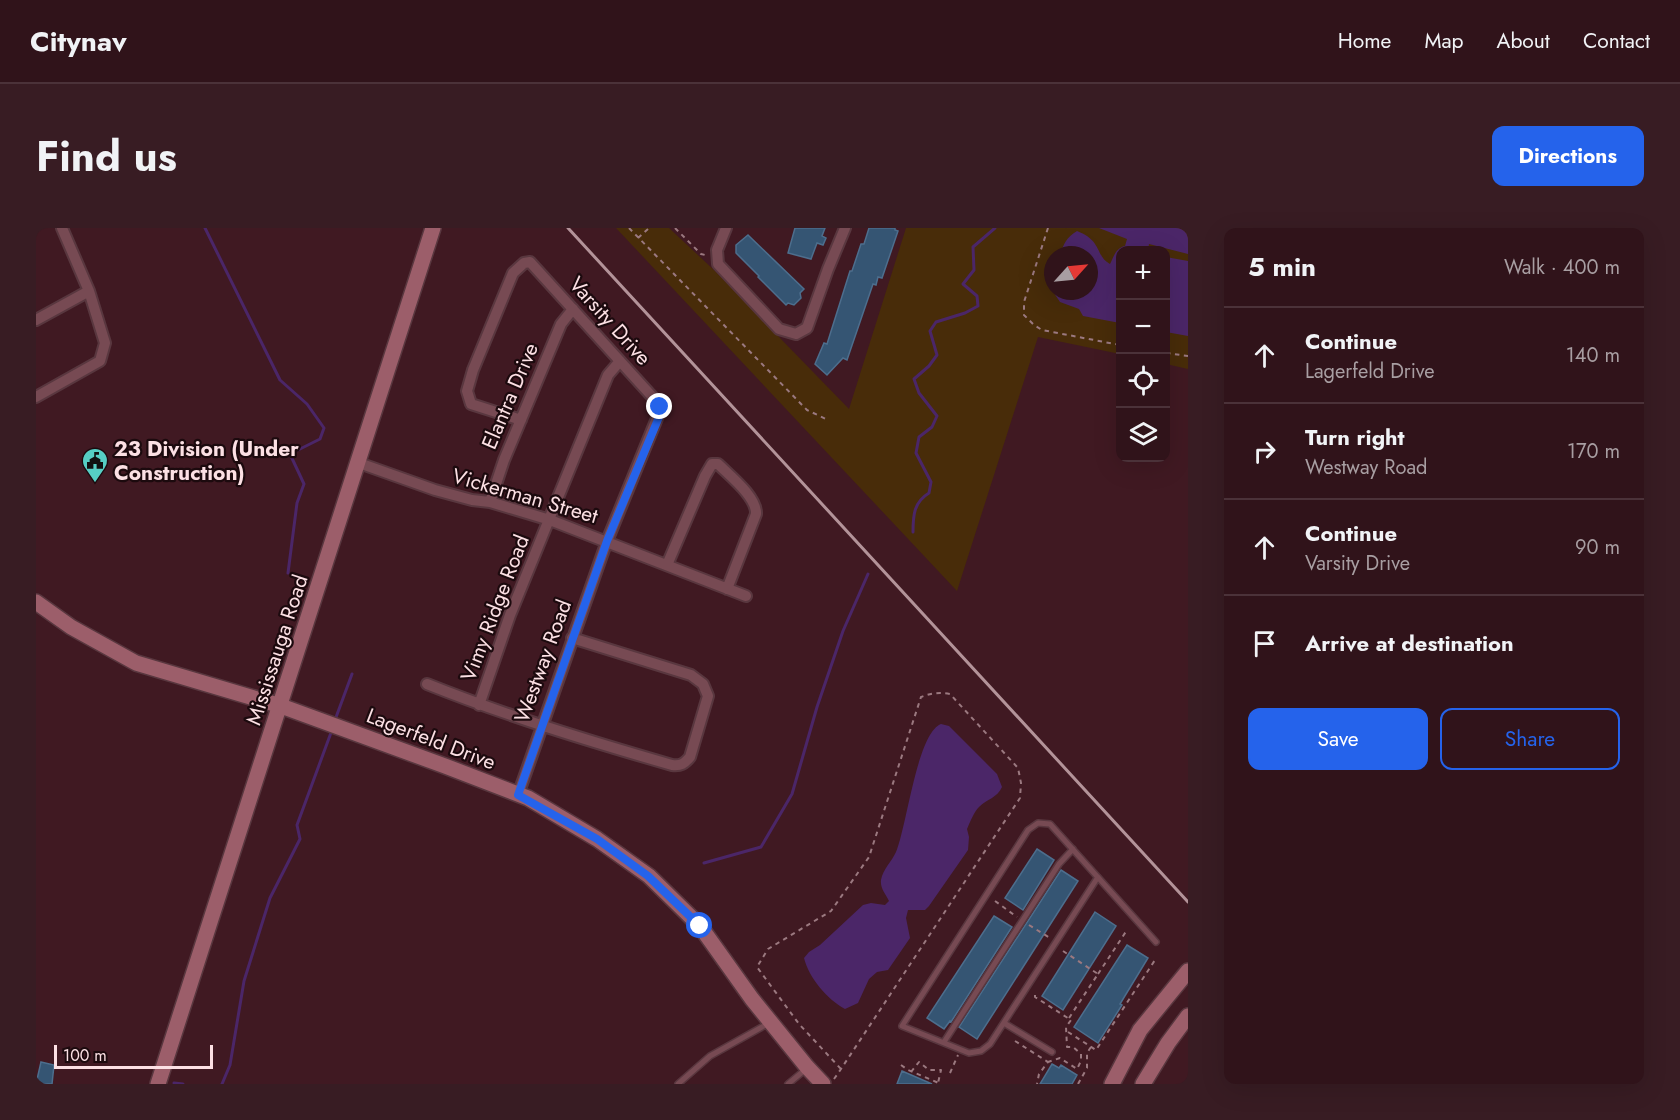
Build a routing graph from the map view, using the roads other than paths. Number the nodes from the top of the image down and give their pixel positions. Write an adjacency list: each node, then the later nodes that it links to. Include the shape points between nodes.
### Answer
1 (62, 228): 5 (street)
2 (433, 228): 11 (main road, Mississauga Road)
3 (726, 228): 4 (street, via 717,250 718,264 779,329 796,334 807,328)
4 (845, 228)
5 (89, 291): 7 (street); 9 (street, via 105,343 100,361)
6 (573, 309): 8 (street, Varsity Drive); 10 (street, Elantra Drive, via 561,324); 10 (street, Varsity Drive, via 530,262 513,273 466,391 471,404)
7 (36, 320)
8 (620, 362): 13 (street, Vimy Ridge Road, via 608,375); 14 (street, Varsity Drive, via 658,403 660,411)
9 (36, 397)
10 (521, 420): 12 (street, Elantra Drive)
11 (359, 463): 12 (street, Vickerman Street, via 435,490); 22 (main road, Mississauga Road)
12 (490, 502): 13 (street, Vickerman Street)
13 (550, 520): 14 (street, Vickerman Street); 21 (street, Vimy Ridge Road, via 510,615)
14 (607, 541): 15 (street, Vickerman Street); 19 (street, Westway Road)
15 (667, 565): 16 (street, Vickerman Street); 16 (street, via 705,476 712,464 718,464 756,506)
16 (727, 589): 17 (street, Vickerman Street)
17 (746, 596)
18 (36, 602): 22 (main road, Lagerfeld Drive, via 71,627 136,663)
19 (572, 638): 23 (street, Westway Road); 23 (street, via 699,680 708,696 690,757 679,766 672,765)
20 (427, 684): 21 (street)
21 (479, 705): 23 (street)
22 (281, 706): 24 (main road, Lagerfeld Drive); 35 (main road, Mississauga Road)
23 (541, 725): 24 (street, Westway Road)
24 (518, 795): 30 (main road, Lagerfeld Drive, via 597,839 648,876 700,926)
25 (1073, 849): 26 (lane); 32 (lane, via 1059,864); 32 (lane, via 1050,824 1038,823 1028,830 902,1026)
26 (1098, 877): 27 (lane); 31 (lane)
27 (1156, 942)
28 (1188, 971): 39 (main road, via 1140,1030)
29 (1188, 1016): 40 (main road)
30 (770, 1022): 34 (main road, Lagerfeld Drive); 36 (lane, via 711,1056)
31 (1004, 1023): 32 (lane, via 981,1051 969,1053); 33 (lane)
32 (944, 1042)
33 (1052, 1052)
34 (807, 1067): 37 (lane); 38 (main road, Lagerfeld Drive)
35 (158, 1084)
36 (678, 1084)
37 (788, 1084)
38 (823, 1084)
39 (1112, 1084)
40 (1143, 1084)

